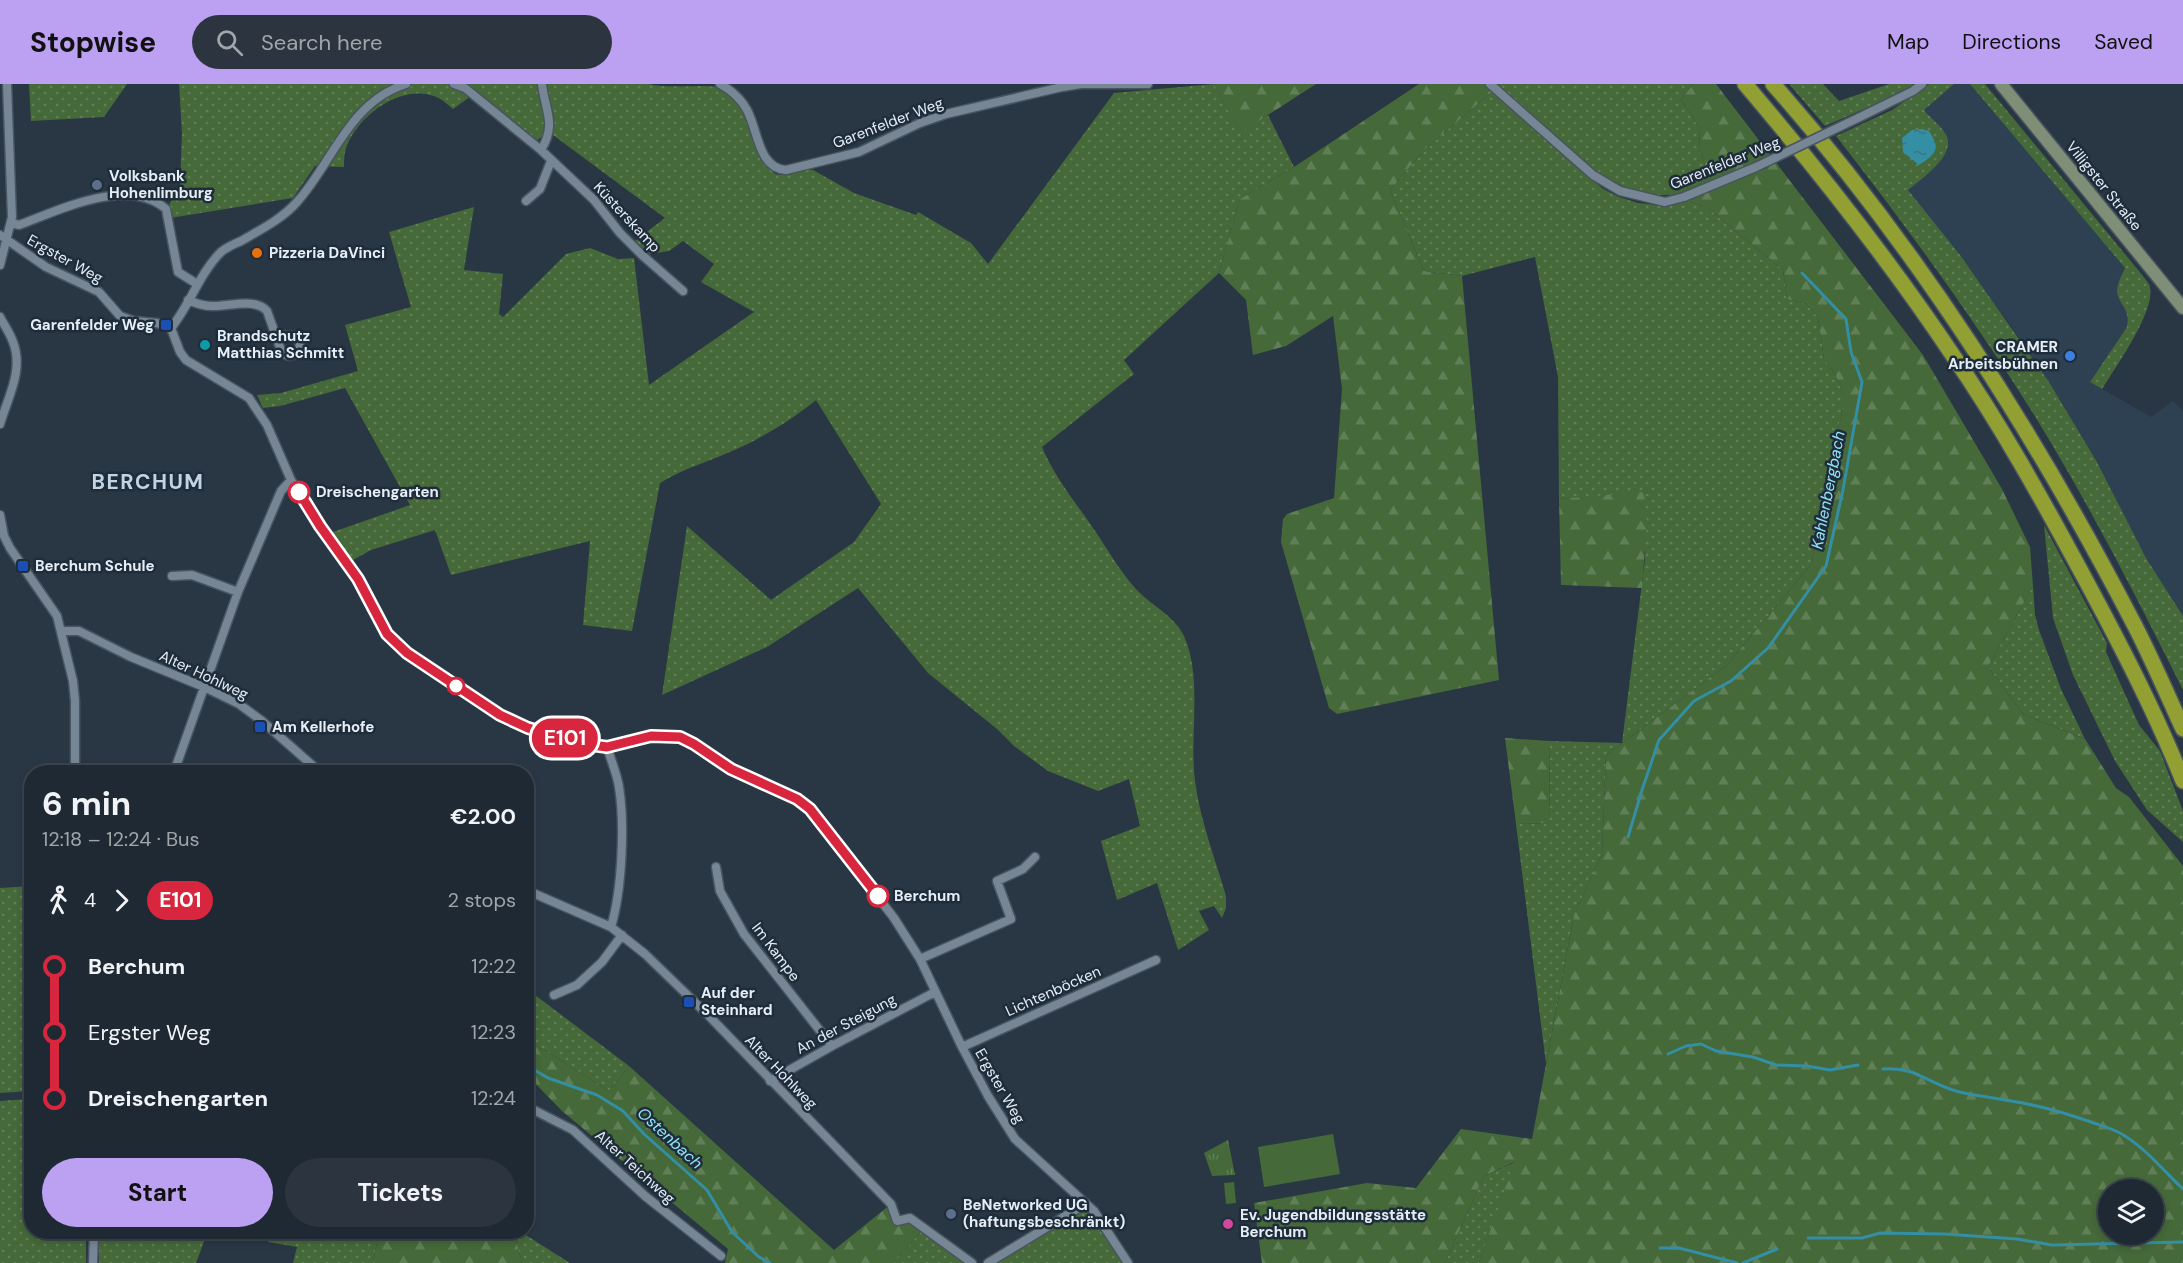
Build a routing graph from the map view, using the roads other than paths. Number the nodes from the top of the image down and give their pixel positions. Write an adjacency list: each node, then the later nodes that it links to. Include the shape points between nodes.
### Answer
1 (7, 84): 17 (street)
2 (406, 84): 20 (street, via 365,107 296,203 280,217 222,251)
3 (454, 84): 13 (street)
4 (542, 84): 14 (street, via 550,129)
5 (720, 84): 6 (street, Garenfelder Weg, via 743,104 766,158 776,168 786,170 859,152 946,114 1062,87)
6 (1122, 84): 7 (street, Garenfelder Weg)
7 (1148, 84)
8 (1490, 84): 11 (street, Garenfelder Weg, bridge, via 1593,175 1632,195 1665,202 1756,167)
9 (1745, 84): 42 (highway, via 1879,253 1954,356 2047,509 2103,612)
10 (1773, 84): 37 (highway, via 1811,127 1939,297 1996,383 2103,566)
11 (1922, 84)
12 (2001, 84): 22 (main road, Villigster Straße)
13 (465, 86): 14 (street)
14 (541, 150): 15 (street, Küsterskamp)
15 (551, 161): 16 (street, via 540,189); 21 (street, Küsterskamp, via 594,200 634,248)
16 (526, 201)
17 (11, 223): 18 (street); 20 (street, via 19,225 110,195 132,196 163,206 178,272)
18 (3, 237): 19 (street); 26 (street, Ergster Weg, via 46,267 99,292 120,316)
19 (0, 265)
20 (197, 284): 23 (street)
21 (683, 291)
22 (2178, 296): 24 (main road, Villigster Straße)
23 (188, 300): 26 (street); 27 (street, via 211,306 258,304 267,311)
24 (2183, 308)
25 (0, 316): 28 (street, via 12,339 18,365)
26 (171, 328): 30 (street, Ergster Weg, via 186,360 249,398 267,425)
27 (277, 335)
28 (2, 413): 29 (street)
29 (0, 424)
30 (291, 480): 34 (street, via 281,491); 38 (street, Ergster Weg, via 358,579 381,626 396,643 512,722)
31 (0, 514): 32 (street)
32 (2, 537): 35 (street, via 57,616)
33 (172, 576): 34 (street, via 192,575)
34 (238, 592): 36 (street)
35 (62, 631): 36 (street, Alter Hohlweg, via 80,631 130,657); 39 (street, via 75,701)
36 (204, 687): 40 (street); 41 (street, Alter Hohlweg, via 251,712)
37 (2183, 729)
38 (607, 747): 46 (street, via 619,786 622,817 616,910); 48 (street, Ergster Weg, via 651,736 680,737 731,769 797,799 816,816 872,888)
39 (75, 765)
40 (176, 765)
41 (308, 765)
42 (2183, 781)
43 (1035, 856): 48 (street, via 1023,869 997,881 1011,920)
44 (716, 867): 52 (street, Im Kampe, via 720,891 744,934)
45 (534, 893): 46 (street, Alter Hohlweg)
46 (611, 927): 47 (street, Alter Hohlweg)
47 (622, 935): 51 (street, via 602,962 577,985); 54 (street, Alter Hohlweg, via 707,1014)
48 (920, 959): 50 (street, Ergster Weg)
49 (1156, 960): 53 (street, Lichtenböcken)
50 (935, 992): 52 (street, An der Steigung); 53 (street, Ergster Weg)
51 (554, 995)
52 (832, 1046): 54 (street, An der Steigung)
53 (962, 1047): 56 (street, Ergster Weg, via 1015,1139)
54 (771, 1082): 60 (street, Alter Hohlweg, via 891,1204 897,1221 910,1218)
55 (534, 1110): 58 (street, Alter Teichweg, via 573,1130 645,1196)
56 (1086, 1204): 61 (street); 62 (street, Ergster Weg)
57 (94, 1239): 59 (street)
58 (721, 1256)
59 (93, 1263)
60 (972, 1263)
61 (988, 1263)
62 (1128, 1263)

